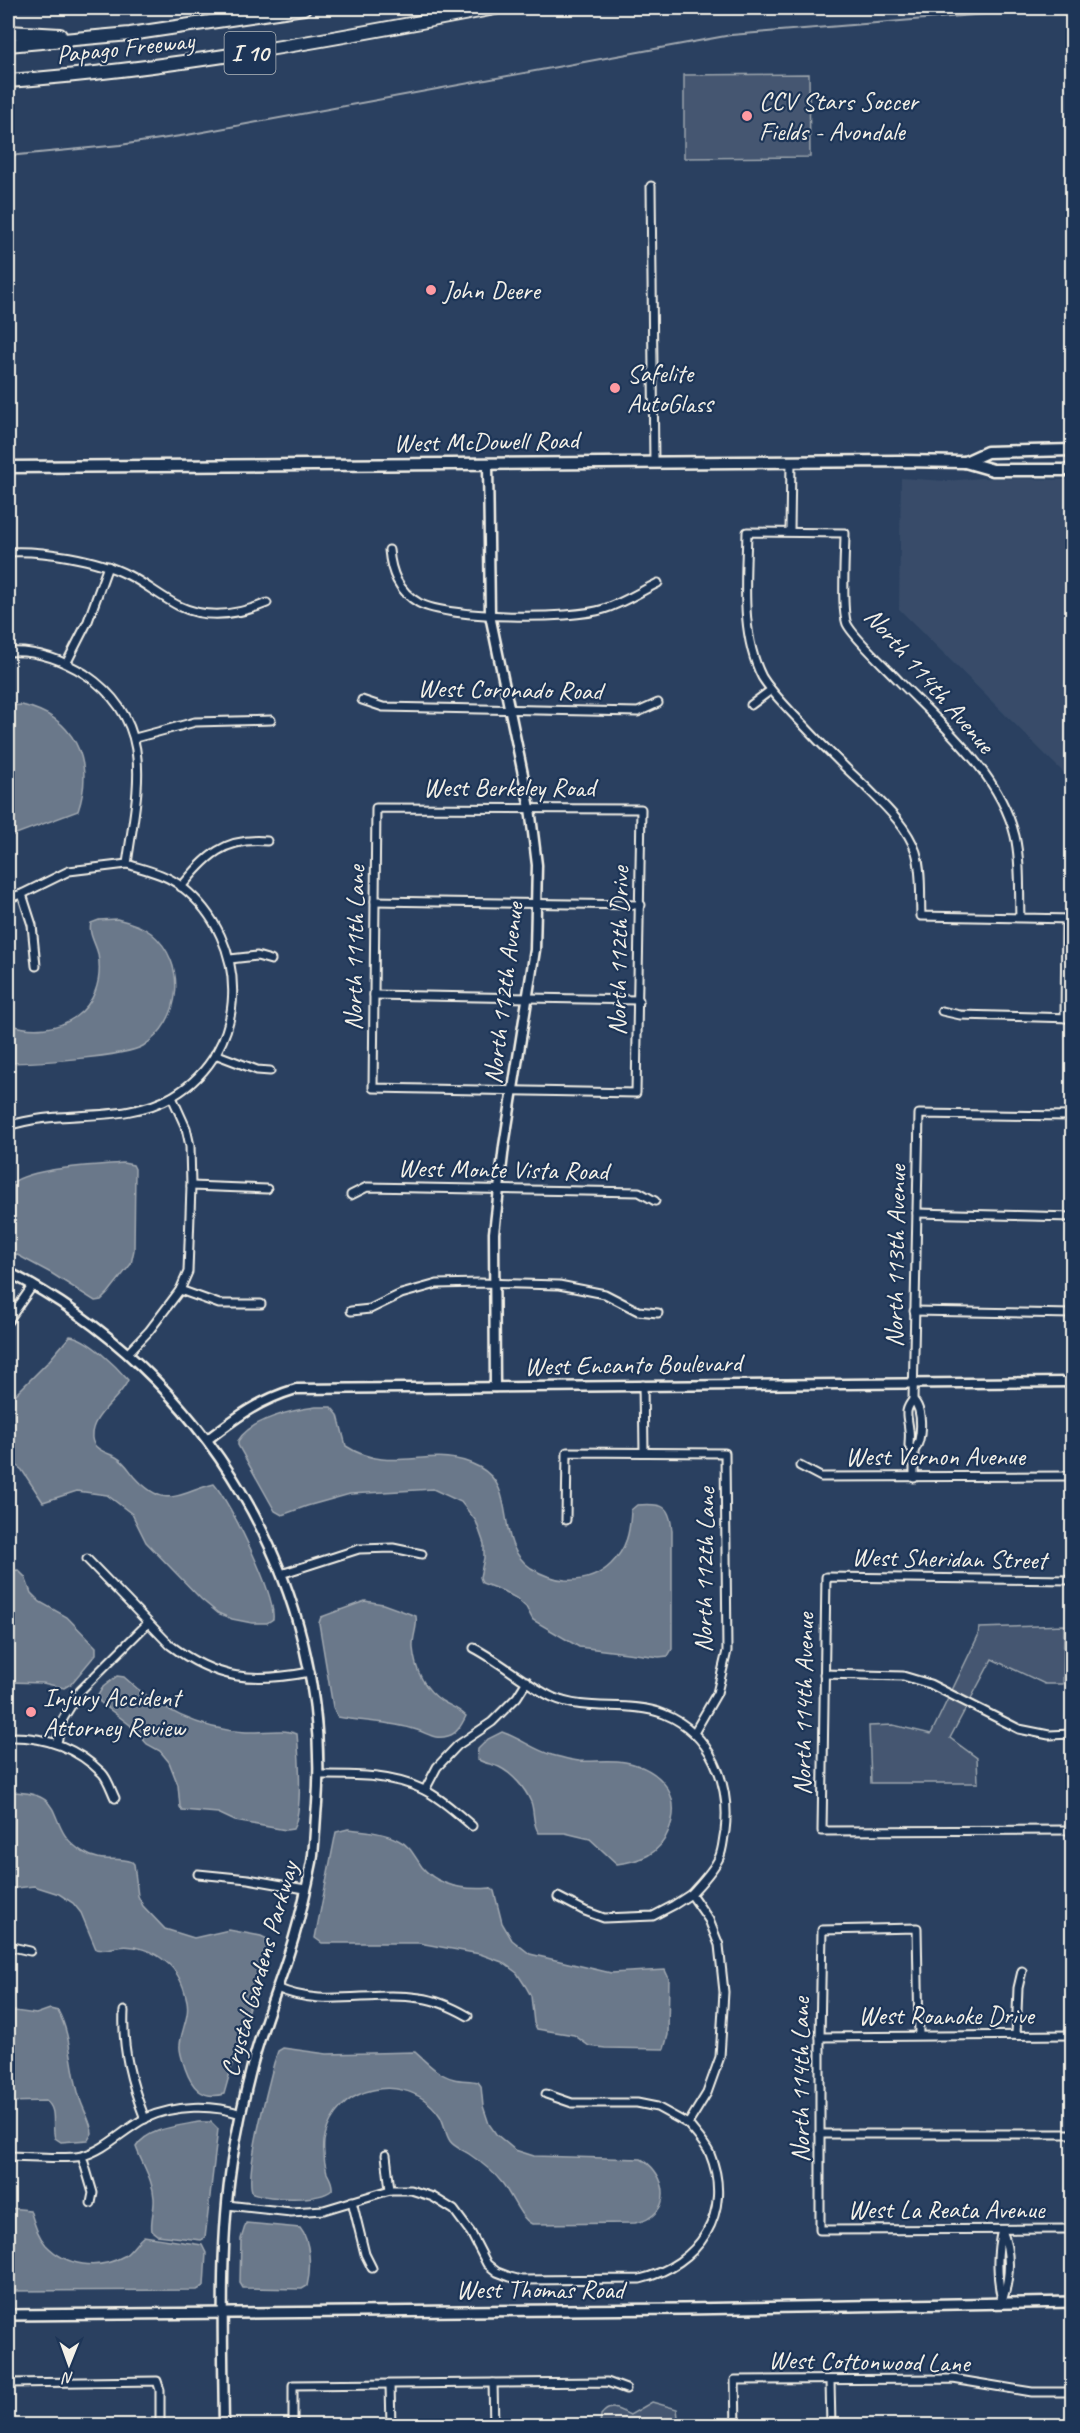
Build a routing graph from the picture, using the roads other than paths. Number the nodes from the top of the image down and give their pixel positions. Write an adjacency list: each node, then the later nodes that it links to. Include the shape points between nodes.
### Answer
1 (304, 8): 4 (highway, Papago Freeway / I 10)
2 (496, 8): 6 (highway, Papago Freeway / I 10, via 216,59)
3 (8, 32): 4 (highway)
4 (97, 37): 5 (highway, Papago Freeway / I 10)
5 (8, 45)
6 (8, 81)
7 (651, 186): 9 (street)
8 (1072, 450): 11 (main road, West McDowell Road, via 987,452)
9 (654, 462): 10 (main road, West McDowell Road); 12 (main road, West McDowell Road)
10 (791, 462): 11 (main road, West McDowell Road); 15 (street)
11 (965, 462): 14 (main road, West McDowell Road, via 993,470)
12 (488, 464): 13 (main road, West McDowell Road); 21 (street, North 112th Avenue)
13 (8, 467)
14 (1072, 470)
15 (790, 531): 24 (street, via 747,532 748,623 754,654); 42 (street, North 114th Avenue, via 845,533 847,624 975,759 1004,807 1014,835 1019,868)
16 (389, 550): 21 (street, via 399,587 418,603 441,611)
17 (8, 552): 18 (street, via 37,553)
18 (108, 566): 20 (street, via 194,611 230,614); 23 (street, via 88,621)
19 (658, 583): 21 (street, via 605,609 564,616)
20 (267, 603)
21 (490, 615): 28 (street, North 112th Avenue)
22 (8, 652): 23 (street, via 42,654)
23 (67, 662): 30 (street, via 103,687)
24 (771, 690): 27 (street); 42 (street, via 890,810 903,828 916,851 921,916)
25 (362, 700): 28 (street, West Coronado Road, via 383,707)
26 (658, 703): 28 (street, West Coronado Road, via 638,712)
27 (751, 705)
28 (509, 709): 32 (street, North 112th Avenue)
29 (271, 720): 30 (street, via 195,722)
30 (135, 738): 35 (street, via 139,777)
31 (376, 808): 32 (street, West Berkeley Road); 39 (street, North 111th Lane)
32 (530, 808): 33 (street, West Berkeley Road); 40 (street, North 112th Avenue)
33 (641, 809): 41 (street, North 112th Drive)
34 (267, 841): 36 (street, via 248,839 215,850)
35 (127, 864): 36 (street, via 155,872); 37 (street, via 69,871)
36 (181, 887): 44 (street, via 217,927)
37 (22, 894): 38 (street); 46 (street, via 32,926)
38 (8, 898)
39 (375, 901): 40 (street); 47 (street, North 111th Lane)
40 (537, 903): 41 (street); 48 (street, North 112th Avenue)
41 (641, 905): 49 (street, North 112th Drive)
42 (1020, 918): 43 (street)
43 (1069, 919): 51 (street)
44 (230, 959): 45 (street, via 257,956); 52 (street, via 231,1014)
45 (271, 960)
46 (36, 966)
47 (374, 995): 48 (street); 54 (street, North 111th Lane, via 373,1088)
48 (528, 998): 49 (street); 54 (street, North 112th Avenue)
49 (639, 1000): 54 (street, North 112th Drive, via 636,1093)
50 (942, 1011): 51 (street, via 960,1015)
51 (1069, 1018)
52 (215, 1054): 53 (street, via 256,1070); 55 (street, via 199,1074)
53 (270, 1071)
54 (513, 1091): 60 (street, North 112th Avenue)
55 (171, 1097): 57 (street, via 136,1110); 58 (street, via 189,1135)
56 (1072, 1116): 63 (street, North 113th Avenue, via 919,1114)
57 (8, 1126)
58 (191, 1186): 59 (street); 68 (street, via 190,1262)
59 (267, 1189)
60 (499, 1189): 61 (street, West Monte Vista Road, via 367,1187); 62 (street, West Monte Vista Road, via 639,1192); 66 (street, North 112th Avenue)
61 (351, 1195)
62 (655, 1200)
63 (917, 1213): 64 (street); 71 (street, North 113th Avenue)
64 (1072, 1217)
65 (8, 1272): 67 (street, Crystal Gardens Parkway)
66 (494, 1283): 70 (street, via 437,1284 401,1294 370,1309); 72 (street, via 559,1285 605,1294 638,1311); 79 (street, North 112th Avenue)
67 (33, 1285): 74 (street); 75 (street, Crystal Gardens Parkway, via 70,1307)
68 (180, 1290): 69 (street, via 219,1304); 75 (street)
69 (261, 1305)
70 (351, 1311)
71 (915, 1311): 73 (street); 77 (street, North 113th Avenue)
72 (658, 1313)
73 (1072, 1314)
74 (8, 1321)
75 (128, 1353): 83 (street, Crystal Gardens Parkway)
76 (1072, 1382): 77 (street, West Encanto Boulevard)
77 (913, 1383): 78 (street, West Encanto Boulevard); 80 (street, North 113th Avenue)
78 (643, 1385): 79 (street, West Encanto Boulevard); 85 (street)
79 (495, 1386): 83 (street, West Encanto Boulevard, via 296,1389 243,1411)
80 (914, 1400): 81 (street, North 113th Avenue, via 921,1411); 82 (street, North 113th Avenue, via 905,1416)
81 (919, 1427): 82 (street); 84 (street, North 113th Avenue)
82 (909, 1428): 84 (street, North 113th Avenue, via 909,1446)
83 (208, 1439): 92 (street, Crystal Gardens Parkway, via 255,1515)
84 (914, 1451): 88 (street, North 113th Avenue)
85 (644, 1452): 89 (street, via 567,1452); 100 (street, North 112th Lane, via 725,1453 727,1651 717,1693)
86 (800, 1466): 88 (street, West Vernon Avenue, via 821,1477)
87 (1072, 1476): 88 (street, West Vernon Avenue)
88 (914, 1478)
89 (566, 1520)
90 (422, 1554): 92 (street, via 393,1548 359,1549)
91 (87, 1559): 95 (street)
92 (281, 1575): 97 (street, Crystal Gardens Parkway)
93 (826, 1577): 94 (street, West Sheridan Street); 98 (street, North 114th Avenue)
94 (1072, 1580)
95 (148, 1623): 97 (street, via 185,1656 230,1675 281,1678); 103 (street, via 80,1691 63,1719)
96 (474, 1648): 99 (street)
97 (310, 1672): 104 (street, Crystal Gardens Parkway)
98 (824, 1674): 101 (street, via 903,1676 930,1684 1019,1729 1049,1735); 108 (street, North 114th Avenue, via 822,1831)
99 (527, 1681): 100 (street, via 575,1705 665,1714); 105 (street, via 492,1722 458,1745 437,1767)
100 (694, 1733): 111 (street, via 716,1762 725,1789 727,1814 719,1857)
101 (1072, 1734)
102 (8, 1737): 103 (street)
103 (57, 1742): 106 (street, via 103,1774)
104 (319, 1775): 105 (street, via 384,1778); 110 (street, Crystal Gardens Parkway, via 312,1860)
105 (425, 1790): 107 (street)
106 (115, 1798)
107 (472, 1826)
108 (1072, 1830)
109 (198, 1874): 110 (street)
110 (305, 1889): 116 (street, Crystal Gardens Parkway)
111 (691, 1893): 112 (street, via 653,1916 604,1918); 126 (street, via 709,1920 719,1945 724,1992 720,2057 707,2093)
112 (558, 1897)
113 (8, 1946): 114 (street)
114 (30, 1951)
115 (1022, 1971): 120 (street)
116 (277, 1988): 118 (street, via 326,1999 421,1998); 124 (street, Crystal Gardens Parkway, via 252,2064)
117 (124, 2011): 125 (street, via 125,2050)
118 (468, 2016)
119 (919, 2035): 120 (street, West Roanoke Drive); 122 (street, West Roanoke Drive); 122 (street, North 114th Lane, via 917,1928 822,1930)
120 (1016, 2035): 121 (street, West Roanoke Drive)
121 (1072, 2035)
122 (820, 2037): 127 (street, North 114th Lane)
123 (546, 2094): 126 (street, via 572,2103 637,2103 657,2107)
124 (241, 2115): 125 (street, via 201,2107); 135 (street, Crystal Gardens Parkway)
125 (146, 2119): 131 (street)
126 (688, 2124): 132 (street, via 709,2152 717,2179 711,2225 700,2246 681,2263 640,2279 521,2280 497,2272 487,2264 454,2210 411,2190)
127 (820, 2134): 128 (street); 137 (street, North 114th Lane)
128 (1072, 2134)
129 (386, 2155): 132 (street)
130 (8, 2156): 131 (street)
131 (82, 2156): 134 (street, via 93,2193)
132 (390, 2190): 133 (street)
133 (352, 2201): 135 (street, via 324,2210 291,2212); 139 (street)
134 (91, 2203)
135 (227, 2205): 142 (street, Crystal Gardens Parkway)
136 (1072, 2229): 138 (street, West La Reata Avenue)
137 (820, 2230): 138 (street, West La Reata Avenue)
138 (1002, 2230): 140 (street, via 1008,2245 1008,2285)
139 (372, 2268)
140 (1002, 2302): 141 (main road, West Thomas Road); 142 (main road, West Thomas Road)
141 (1072, 2302)
142 (223, 2313): 143 (main road, West Thomas Road); 151 (street, Crystal Gardens Parkway)
143 (8, 2315)
144 (830, 2381): 149 (street, West Cottonwood Lane, via 953,2379 1032,2392); 155 (street, West Cottonwood Lane, via 735,2380); 156 (street)
145 (8, 2383): 150 (street, via 157,2381)
146 (493, 2383): 147 (street); 148 (street, via 607,2382); 154 (street)
147 (390, 2385): 152 (street, via 293,2385); 153 (street)
148 (627, 2389)
149 (1072, 2392)
150 (160, 2426)
151 (224, 2426)
152 (293, 2426)
153 (391, 2426)
154 (494, 2426)
155 (736, 2426)
156 (831, 2426)

